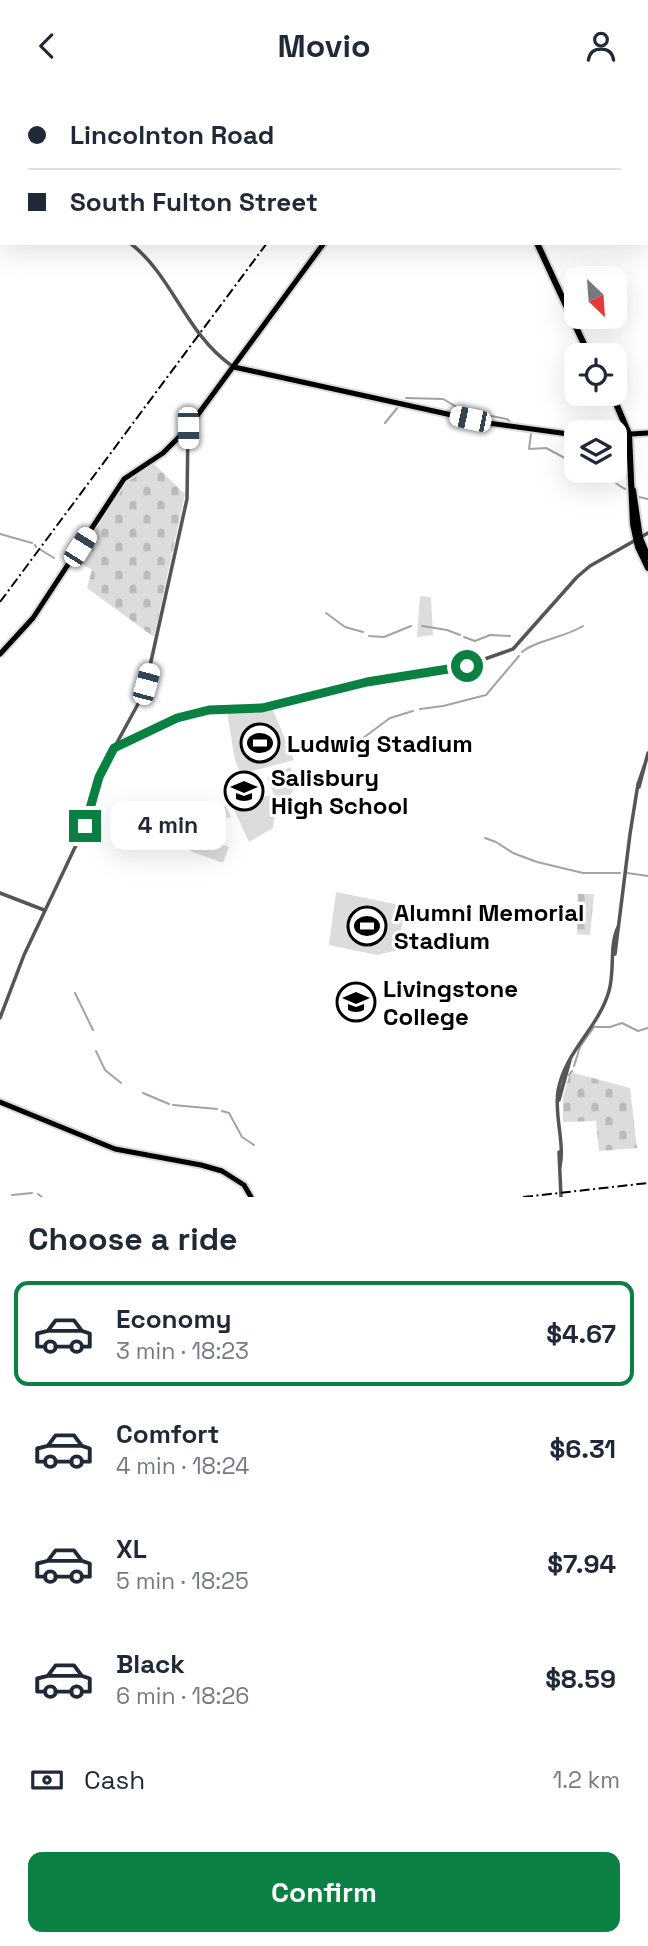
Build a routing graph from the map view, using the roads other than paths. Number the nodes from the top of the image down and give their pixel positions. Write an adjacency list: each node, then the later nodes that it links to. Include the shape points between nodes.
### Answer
1 (132, 245): 6 (street, via 150,262 202,338)
2 (323, 245): 5 (main road)
3 (536, 245): 4 (highway)
4 (585, 343)
5 (242, 356): 6 (main road); 7 (main road)
6 (234, 367): 7 (main road); 8 (main road)
7 (248, 370): 9 (main road, via 488,423)
8 (188, 428): 12 (main road); 13 (street)
9 (564, 433)
10 (648, 433): 11 (main road)
11 (627, 434): 15 (highway, via 630,497)
12 (178, 439): 13 (main road); 18 (main road, via 124,479 33,618)
13 (188, 443): 19 (street, via 187,499 153,659 144,694)
14 (648, 533): 15 (street)
15 (638, 539): 16 (highway); 17 (highway); 19 (street, via 577,577 507,653 459,668 367,682 262,708 199,711)
16 (648, 557)
17 (648, 568)
18 (0, 654)
19 (114, 748): 22 (street, via 99,777 78,841)
20 (648, 753): 26 (street, via 625,860 612,981 575,1049 558,1102)
21 (0, 893): 22 (street)
22 (44, 911): 23 (street)
23 (0, 1018)
24 (0, 1102): 25 (main road, via 115,1149 228,1174)
25 (250, 1196)
26 (561, 1197)

